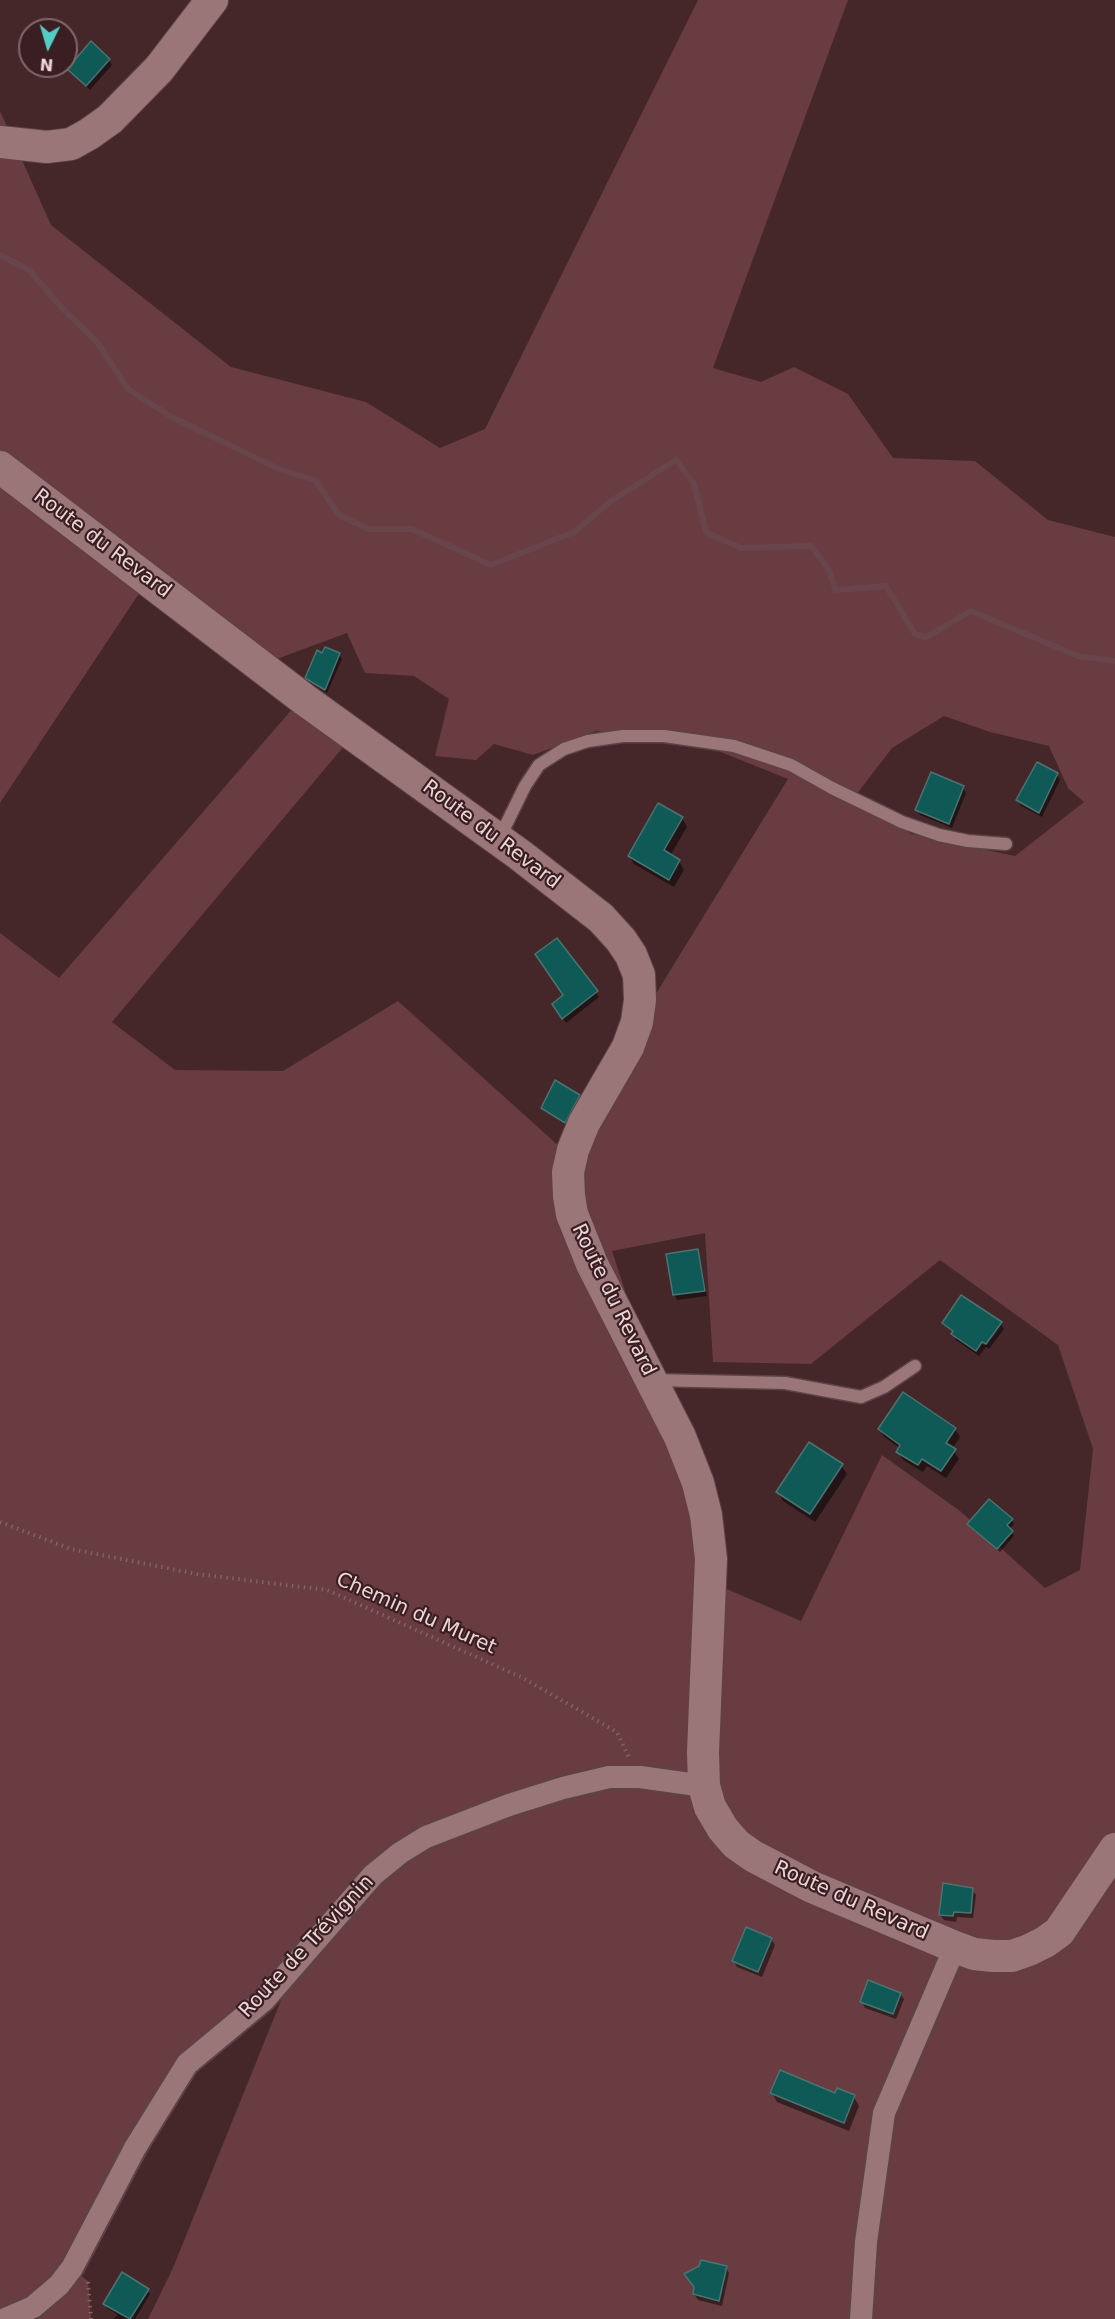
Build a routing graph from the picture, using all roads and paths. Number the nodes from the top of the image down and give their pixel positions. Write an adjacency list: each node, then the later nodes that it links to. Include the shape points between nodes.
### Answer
1 (212, 0): 2 (main road, via 159,69 90,134 71,144 47,147)
2 (0, 142)
3 (0, 467): 4 (main road, Route du Revard, via 305,700)
4 (498, 839): 5 (lane, via 539,765 564,748 623,736 664,736 745,749 791,765 902,822 939,835); 7 (main road, Route du Revard, via 601,918 631,955 639,975 637,1022 628,1047 584,1123 568,1172 572,1214 592,1264)
5 (1006, 844)
6 (915, 1366): 7 (lane, via 861,1397 784,1383)
7 (651, 1380): 10 (main road, Route du Revard, via 680,1437 706,1515 711,1558)
8 (0, 1522): 9 (path, Chemin du Muret, via 71,1549 197,1574 327,1590 521,1677 617,1732)
9 (640, 1777): 10 (street, Route de Trévignin); 13 (street, Route de Trévignin, via 609,1778 509,1805 426,1837 373,1875 264,2000 187,2064 135,2148)
10 (704, 1786): 12 (main road, Route du Revard, via 723,1829 753,1856 812,1887)
11 (1115, 1849): 12 (main road, Route du Revard, via 1059,1932 1046,1942 1012,1956 974,1954)
12 (955, 1947): 16 (street, via 885,2113 866,2242)
13 (72, 2268): 14 (street, Route de Trévignin, via 33,2307); 15 (path, via 88,2281)
14 (5, 2319)
15 (91, 2319)
16 (861, 2319)

